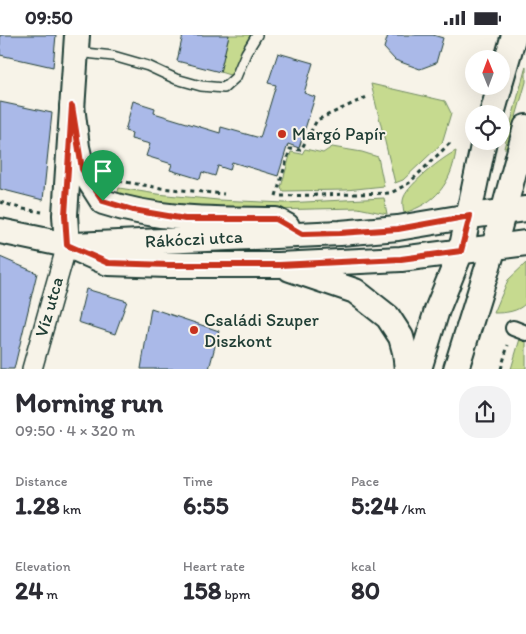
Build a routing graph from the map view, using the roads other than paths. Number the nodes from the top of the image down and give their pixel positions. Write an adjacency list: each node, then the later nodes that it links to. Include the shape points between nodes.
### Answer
1 (257, 35): 3 (lane, via 236,77 224,88 176,79 148,66)
2 (514, 35): 4 (street)
3 (76, 44): 5 (street)
4 (510, 50)
5 (72, 106): 11 (street, via 82,169 103,201 185,219 276,219); 13 (street, via 65,215)
6 (526, 127): 8 (street)
7 (482, 150): 9 (street)
8 (515, 210): 9 (street, Rákóczi utca); 14 (street)
9 (470, 216): 11 (street, Rákóczi utca, via 398,229); 15 (street)
10 (0, 231): 13 (street, Rákóczi utca)
11 (302, 234): 13 (street, Rákóczi utca)
12 (526, 243): 14 (street, Rákóczi utca)
13 (67, 245): 16 (street, Rákóczi utca, via 108,263); 17 (street, Víz utca)
14 (494, 247): 15 (street, Rákóczi utca); 20 (street)
15 (461, 251): 16 (street, Rákóczi utca, via 401,259); 19 (street, via 437,309)
16 (279, 265): 18 (street, via 355,291 388,317 401,337)
17 (32, 369)
18 (407, 369)
19 (419, 369)
20 (456, 369)

